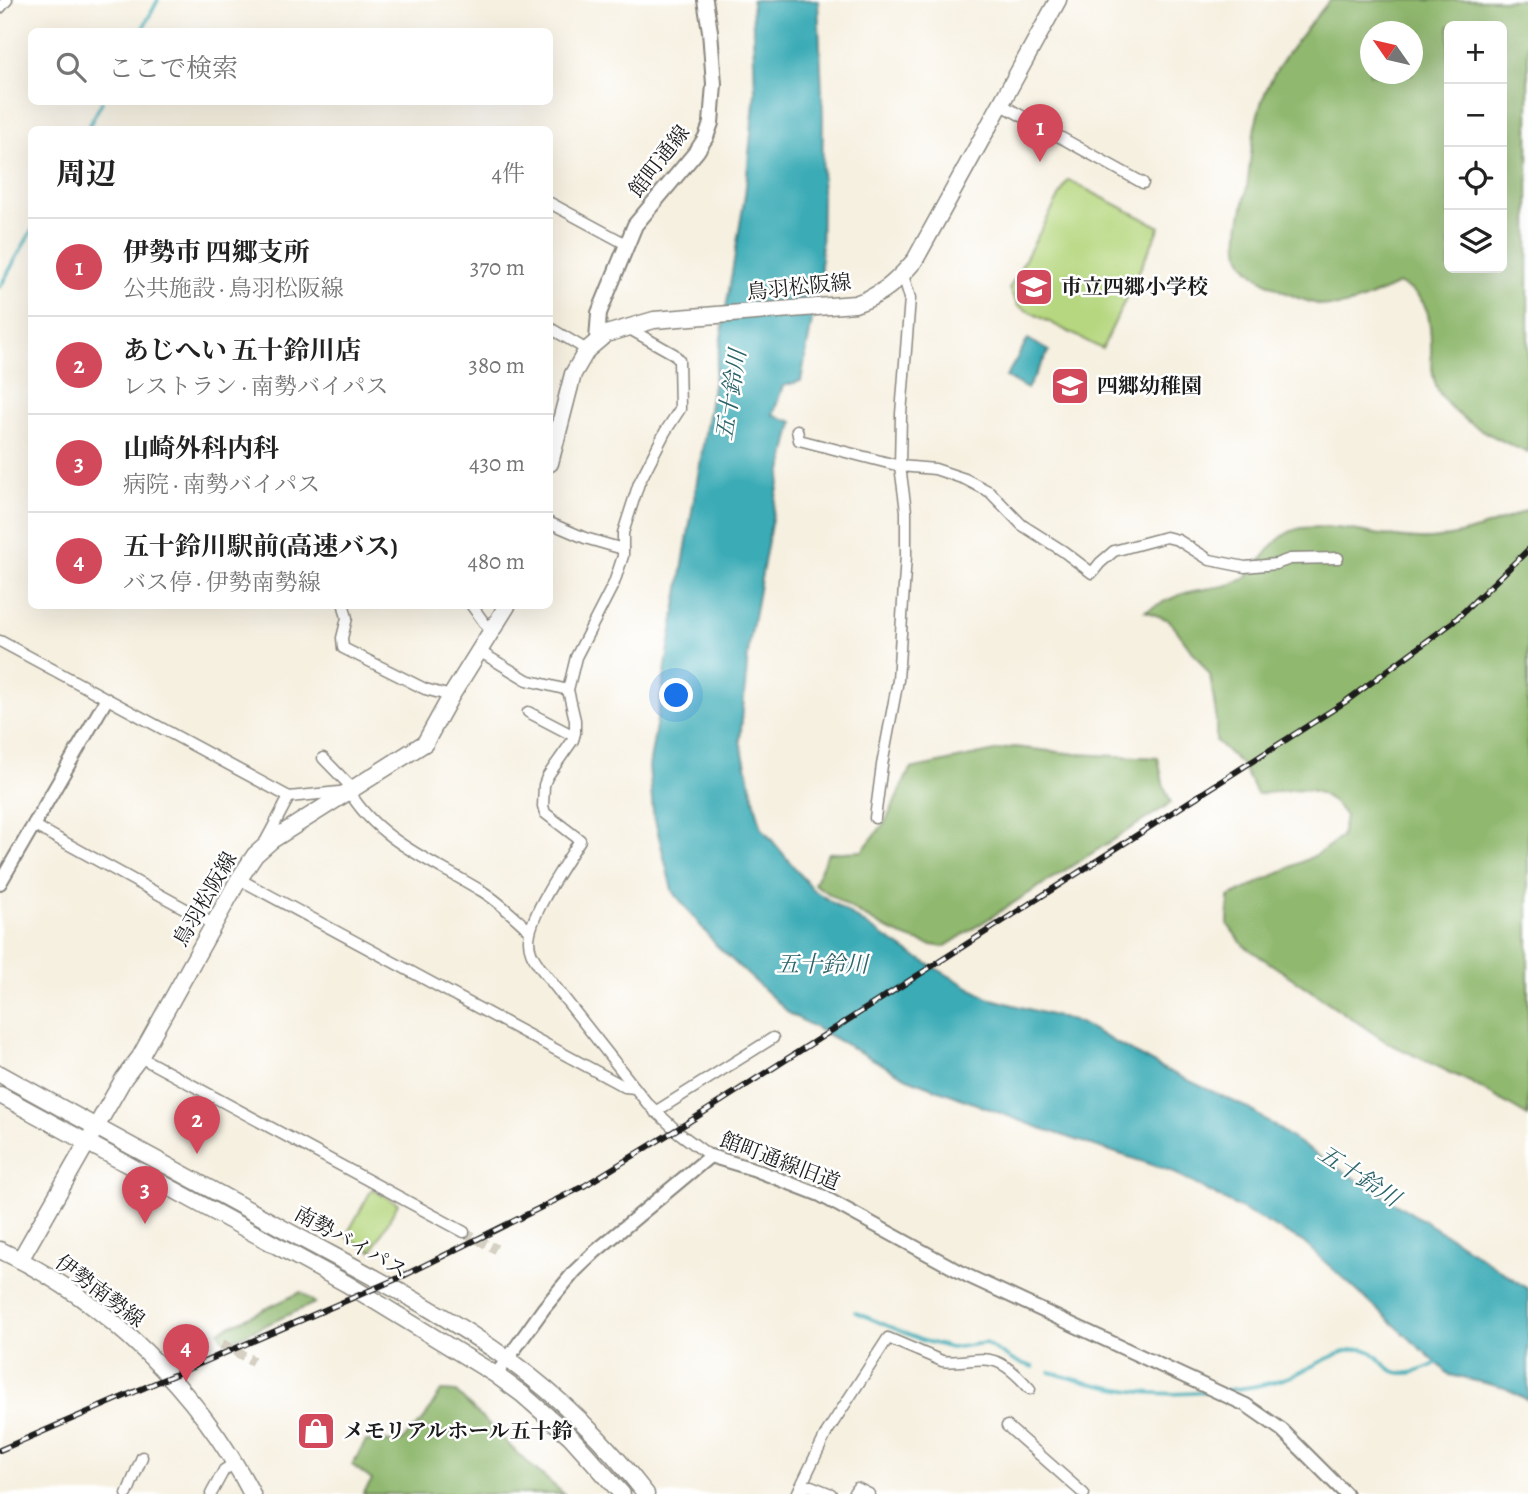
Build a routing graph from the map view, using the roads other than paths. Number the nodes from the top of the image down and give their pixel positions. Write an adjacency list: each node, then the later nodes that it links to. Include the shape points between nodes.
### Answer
1 (7, 0): 4 (street)
2 (705, 0): 8 (main road, 館町通線, via 714,84 711,124 697,151 635,225)
3 (1058, 0): 5 (main road, 鳥羽松阪線)
4 (0, 8)
5 (1002, 105): 6 (street); 9 (main road, 鳥羽松阪線)
6 (1143, 183)
7 (553, 205): 8 (street)
8 (626, 244): 12 (main road, 館町通線, via 599,313)
9 (903, 275): 10 (main road, 鳥羽松阪線, via 890,289 855,304 654,320); 15 (street, via 911,298)
10 (625, 327): 12 (main road, 鳥羽松阪線); 17 (street, via 679,360 680,409 639,483 623,533)
11 (553, 329): 12 (street)
12 (592, 345): 14 (main road, via 573,374)
13 (797, 430): 15 (street, via 799,440)
14 (553, 450)
15 (900, 467): 18 (street, via 935,469 990,492 1022,526 1092,573 1114,551 1166,537 1210,560 1245,567 1290,559); 33 (street, via 906,555 898,681)
16 (553, 524): 17 (street)
17 (623, 549): 25 (street, via 614,583 576,657)
18 (1338, 558)
19 (345, 609): 26 (street, via 343,648 425,689)
20 (474, 609): 22 (street)
21 (504, 609): 22 (main road, 鳥羽松阪線)
22 (491, 632): 24 (main road, 鳥羽松阪線)
23 (0, 641): 27 (street)
24 (479, 651): 25 (street, via 527,680); 26 (main road, 鳥羽松阪線)
25 (568, 690): 29 (street)
26 (451, 696): 31 (main road, 鳥羽松阪線, via 419,749)
27 (106, 700): 32 (street); 34 (street)
28 (528, 712): 29 (street)
29 (574, 736): 39 (street, via 547,777 542,806 580,840)
30 (323, 758): 31 (street)
31 (351, 790): 32 (street); 35 (main road, 鳥羽松阪線); 39 (street, via 361,811 381,829 482,890)
32 (289, 797): 35 (street)
33 (875, 818)
34 (35, 826): 37 (street); 38 (street)
35 (261, 848): 36 (main road, 鳥羽松阪線)
36 (239, 879): 38 (main road, 鳥羽松阪線); 43 (street, via 625,1087)
37 (0, 884)
38 (214, 924): 41 (main road, 鳥羽松阪線)
39 (530, 931): 43 (street, 館町通線旧道, via 530,952 539,966)
40 (774, 1038): 45 (street)
41 (140, 1057): 46 (main road, 鳥羽松阪線); 49 (street)
42 (0, 1074): 46 (main road, 南勢バイパス)
43 (635, 1088): 45 (street, 館町通線旧道)
44 (0, 1095): 47 (main road, 南勢バイパス)
45 (655, 1112): 48 (street, 館町通線旧道)
46 (96, 1127): 47 (main road, 鳥羽松阪線); 52 (main road, 南勢バイパス, via 359,1269)
47 (88, 1142): 51 (main road, 鳥羽松阪線); 53 (main road, 南勢バイパス, via 347,1284)
48 (710, 1156): 52 (street, via 582,1264 544,1308); 68 (street, 館町通線旧道, via 831,1200 968,1276 1246,1405 1292,1438)
49 (464, 1232)
50 (0, 1250): 51 (main road)
51 (20, 1260): 57 (main road, 伊勢南勢線, via 96,1310 140,1348 200,1413)
52 (509, 1360): 53 (street); 63 (main road, 南勢バイパス, via 570,1411)
53 (496, 1375): 62 (main road, 南勢バイパス, via 570,1436)
54 (1031, 1389): 58 (street, via 993,1360 951,1363 888,1338 827,1432)
55 (1007, 1426): 67 (street)
56 (142, 1457): 59 (street)
57 (235, 1463): 60 (street, via 224,1470); 61 (main road, 伊勢南勢線)
58 (798, 1491): 64 (street, via 810,1486)
59 (127, 1494)
60 (211, 1494)
61 (252, 1494)
62 (622, 1494)
63 (646, 1494)
64 (831, 1494)
65 (852, 1494): 66 (street, via 857,1488)
66 (869, 1494)
67 (1084, 1494)
68 (1346, 1494)

